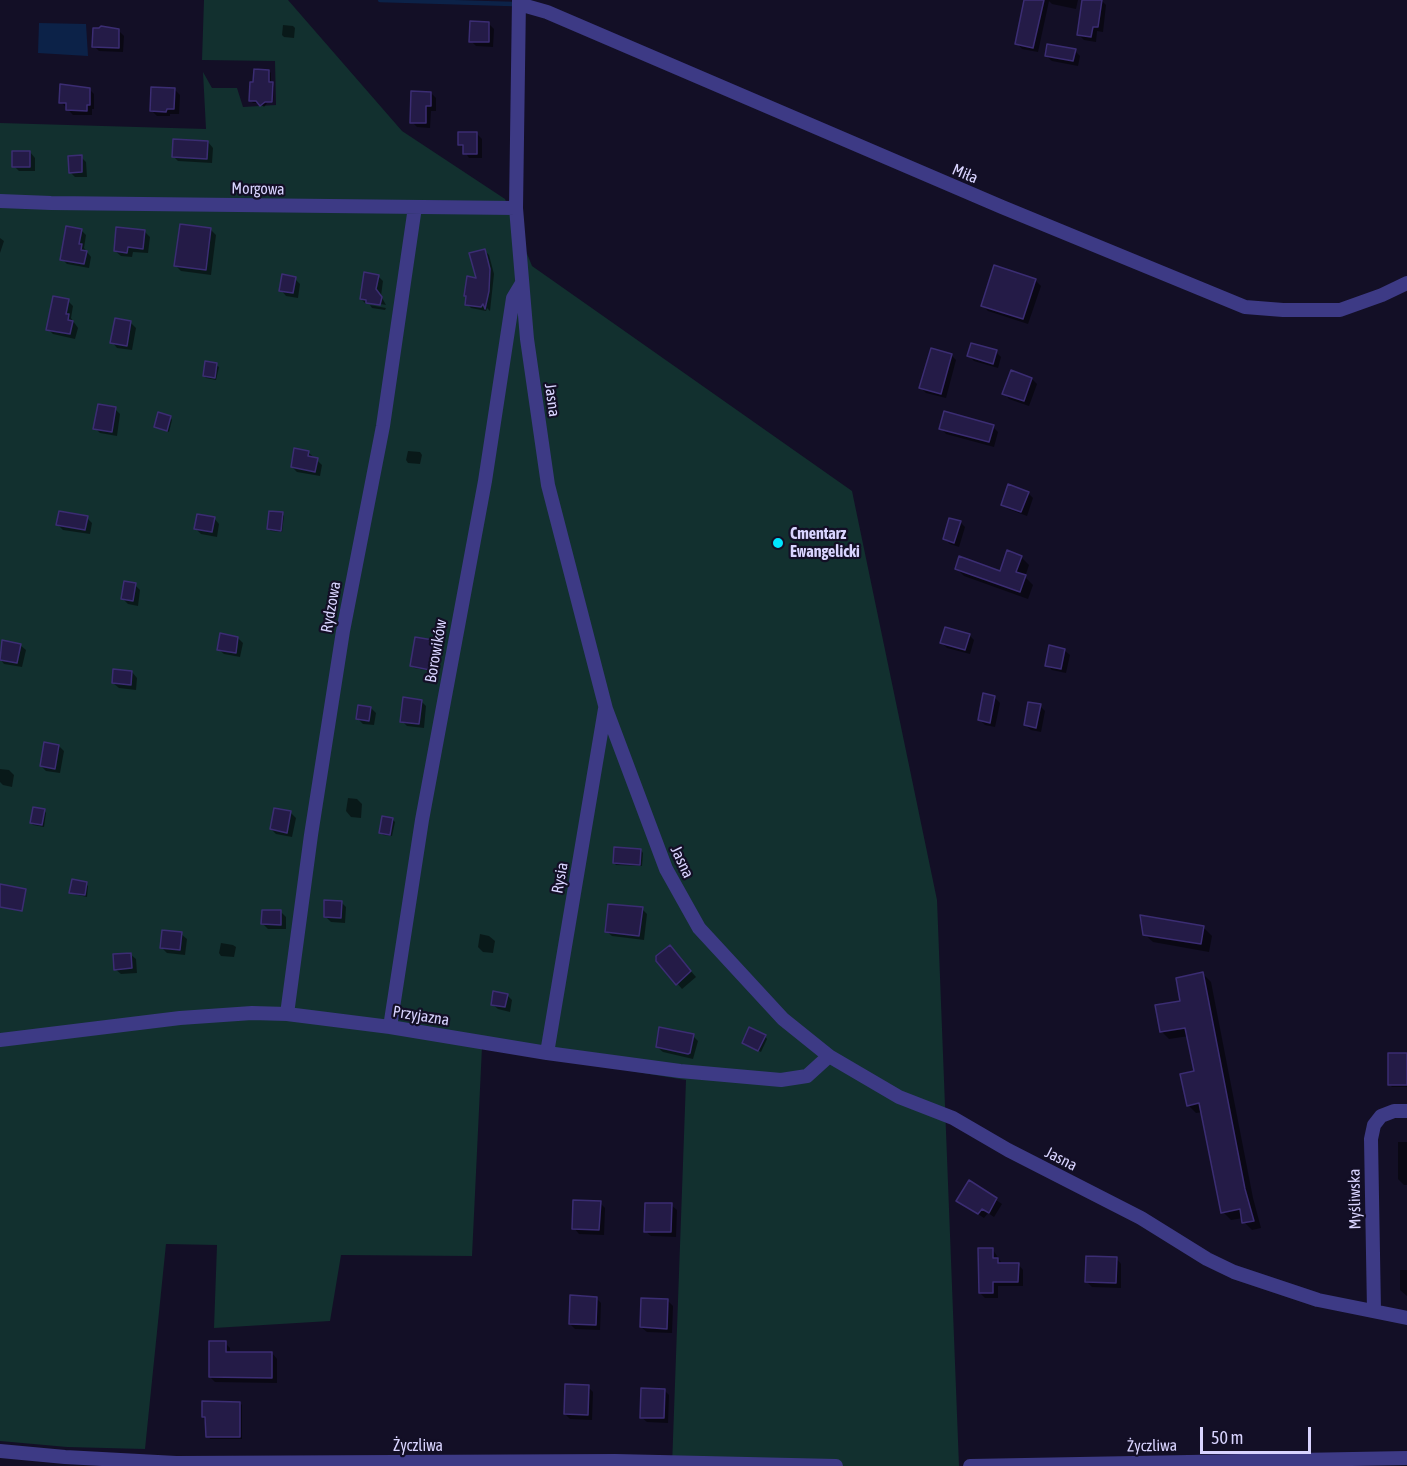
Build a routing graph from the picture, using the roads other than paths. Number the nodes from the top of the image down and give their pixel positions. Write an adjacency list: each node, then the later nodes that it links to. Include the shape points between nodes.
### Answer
1 (519, 2): 4 (street, Jasna); 6 (street, Miła, via 1245,307 1340,310)
2 (0, 201): 3 (street, Morgowa)
3 (415, 207): 4 (street, Morgowa); 8 (street, Rydzowa, via 383,426 321,767)
4 (516, 208): 5 (street, Jasna)
5 (522, 283): 7 (street, Jasna, via 548,486); 9 (street, Borowików, via 513,298)
6 (1407, 283)
7 (606, 709): 11 (street, Rysia); 12 (street, Jasna, via 666,869 699,928 783,1019)
8 (287, 1014): 9 (street, Przyjazna); 10 (street, Przyjazna, via 180,1018)
9 (390, 1027): 11 (street, Przyjazna)
10 (0, 1040)
11 (547, 1053): 12 (street, Przyjazna, via 781,1080 807,1076)
12 (829, 1056): 14 (street, Jasna, via 899,1097 953,1118 1141,1218 1225,1268 1318,1300)
13 (1407, 1111): 14 (street, Myśliwska, via 1381,1116 1371,1138)
14 (1374, 1311): 15 (street, Jasna)
15 (1407, 1318)
16 (0, 1451): 18 (street, Życzliwa)
17 (1407, 1458): 20 (street, Życzliwa)
18 (65, 1462): 19 (street, Życzliwa, via 615,1461)
19 (836, 1466)
20 (970, 1466)

